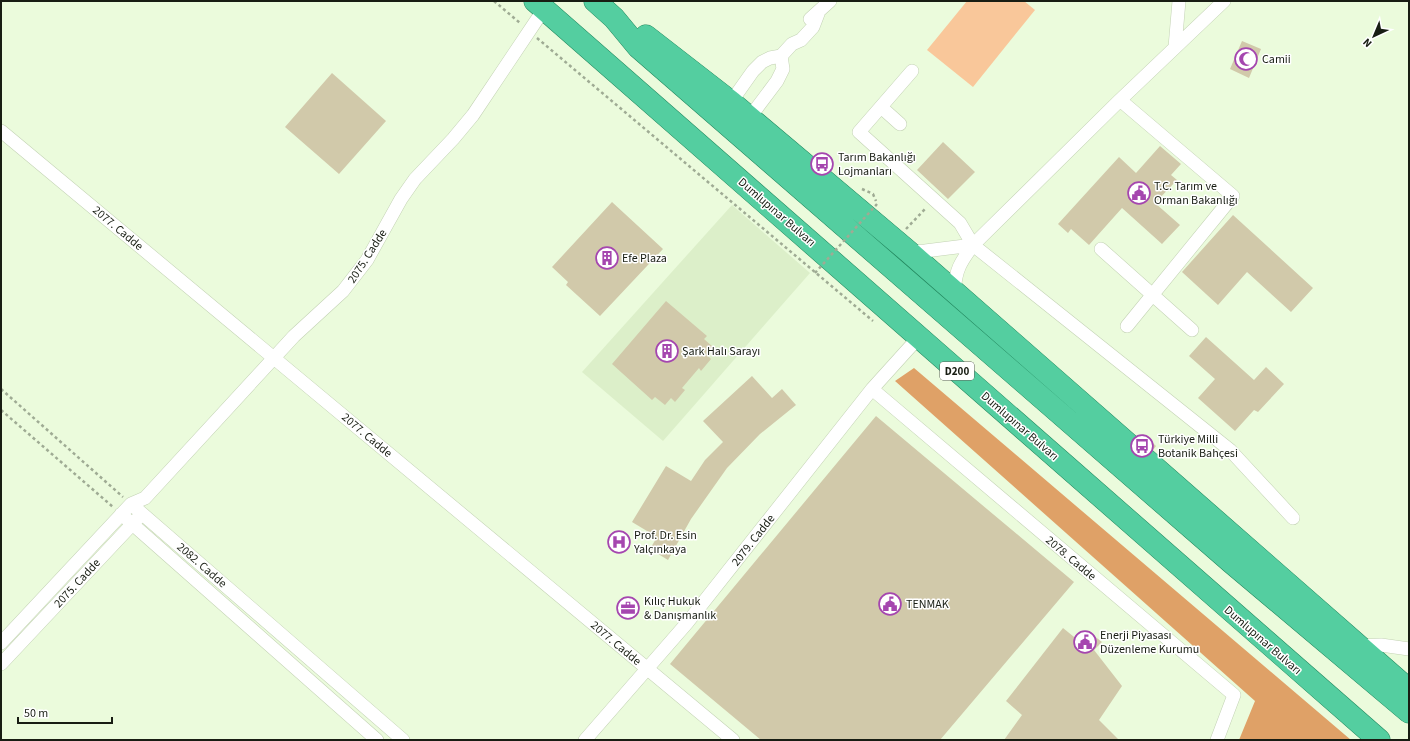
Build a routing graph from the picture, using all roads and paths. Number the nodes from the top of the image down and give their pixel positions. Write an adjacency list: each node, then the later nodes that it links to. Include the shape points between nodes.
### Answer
1 (494, 1): 10 (path)
2 (595, 1): 9 (highway, D200)
3 (830, 1): 12 (street, via 795,34 792,44)
4 (1179, 1): 11 (street)
5 (1216, 1): 8 (street)
6 (1224, 1): 8 (street)
7 (539, 5): 10 (street, 2075. Cadde); 31 (highway, Dumlupınar Bulvarı / D200)
8 (1210, 14): 11 (street)
9 (614, 18): 15 (highway, via 657,44); 48 (highway, D200, via 638,47 1232,563)
10 (528, 30): 25 (path); 32 (street, 2075. Cadde, via 473,115 415,179 355,276 343,291)
11 (1175, 47): 14 (street)
12 (781, 56): 15 (street, via 762,62); 17 (street, via 783,70)
13 (912, 71): 16 (street)
14 (1120, 100): 23 (street); 27 (street, via 1233,196)
15 (731, 102): 17 (highway)
16 (881, 107): 18 (street); 20 (street, via 859,132)
17 (750, 117): 22 (highway)
18 (900, 124)
19 (1, 131): 32 (street, 2077. Cadde)
20 (934, 199): 22 (path); 23 (street, via 960,223)
21 (877, 204): 25 (path, bridge)
22 (906, 241): 23 (street, via 925,251); 26 (highway)
23 (972, 245): 26 (street, via 956,273); 40 (street, via 1230,450)
24 (1101, 249): 27 (street)
25 (815, 273): 28 (path)
26 (954, 292): 43 (highway)
27 (1152, 295): 29 (street); 30 (street)
28 (877, 325)
29 (1127, 326)
30 (1192, 330)
31 (918, 337): 34 (street, 2079. Cadde); 54 (highway, Dumlupınar Bulvarı / D200)
32 (274, 358): 36 (street, 2075. Cadde); 46 (street, 2077. Cadde)
33 (1, 389): 37 (path)
34 (872, 389): 46 (street, 2079. Cadde); 53 (street, 2078. Cadde, via 1234,695)
35 (1, 410): 39 (path)
36 (145, 498): 37 (street, 2075. Cadde); 38 (street)
37 (131, 504): 38 (street, 2082. Cadde); 39 (street, 2075. Cadde)
38 (142, 513): 41 (street, 2075. Cadde); 50 (street, 2082. Cadde)
39 (121, 514): 41 (street, 2082. Cadde); 42 (street, 2075. Cadde)
40 (1293, 518)
41 (132, 524): 45 (street, 2075. Cadde); 49 (street, 2082. Cadde)
42 (1, 643)
43 (1359, 646): 44 (street, via 1381,645); 47 (highway)
44 (1409, 649)
45 (1, 664)
46 (648, 669): 51 (street, 2079. Cadde); 52 (street, 2077. Cadde)
47 (1409, 690)
48 (1409, 712)
49 (378, 740)
50 (403, 740)
51 (585, 740)
52 (733, 740)
53 (1216, 740)
54 (1379, 740)

